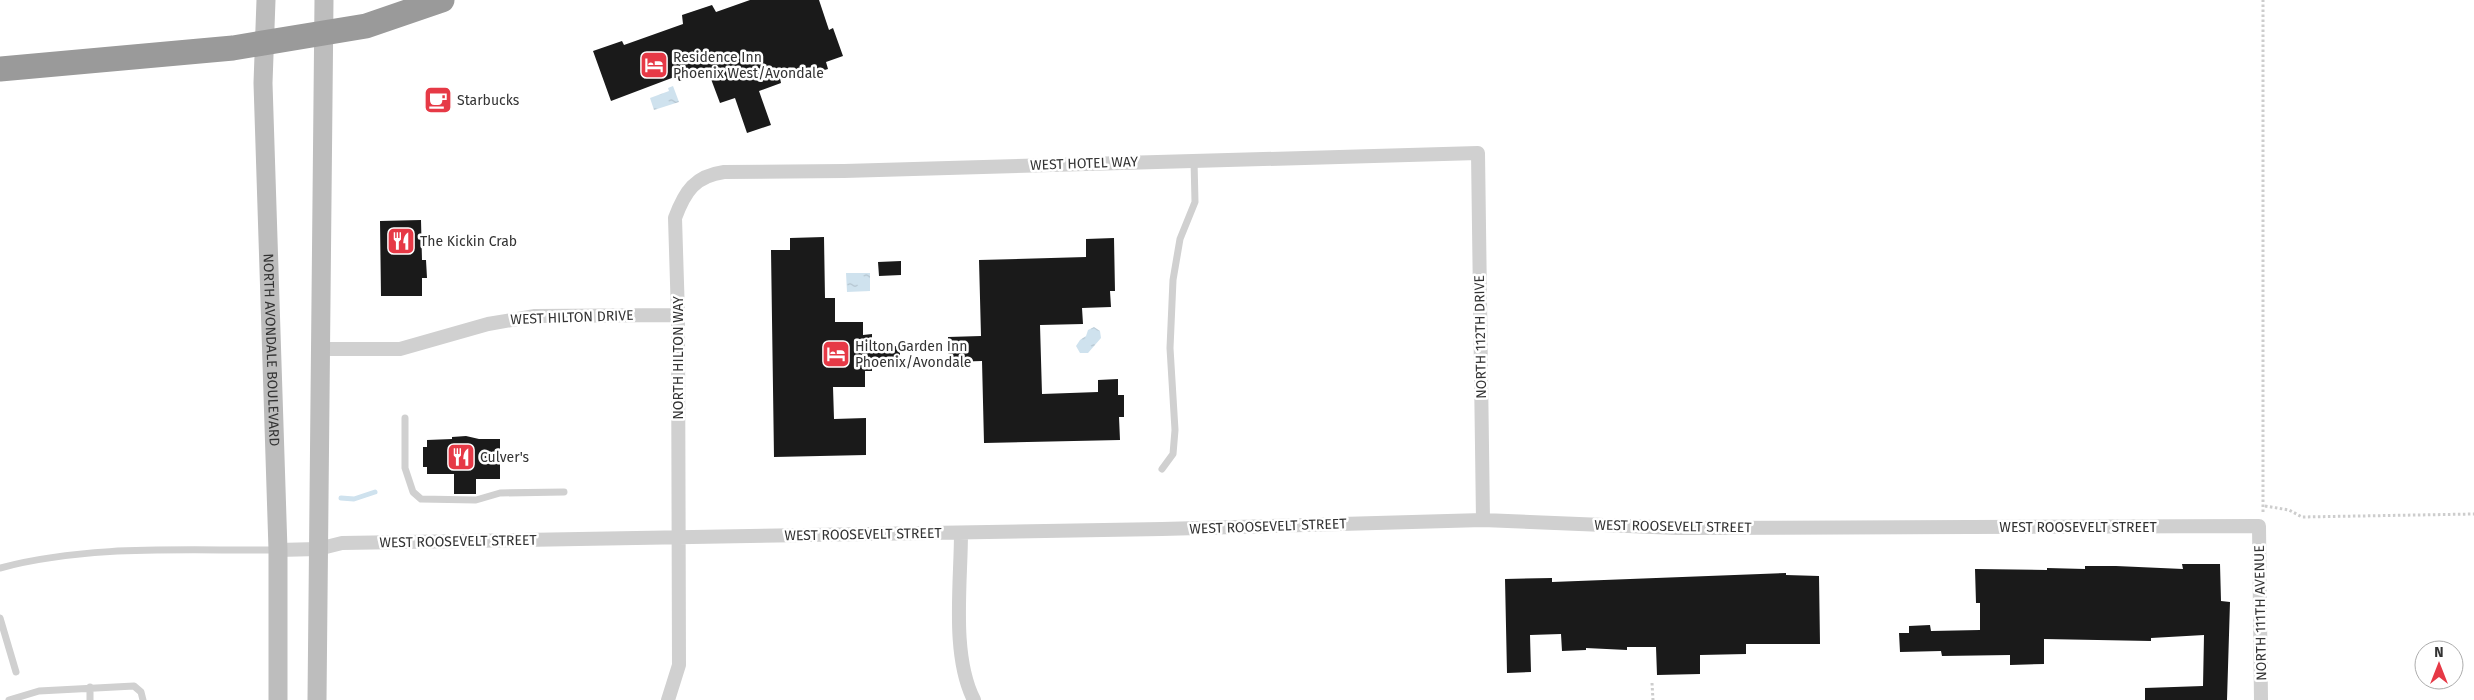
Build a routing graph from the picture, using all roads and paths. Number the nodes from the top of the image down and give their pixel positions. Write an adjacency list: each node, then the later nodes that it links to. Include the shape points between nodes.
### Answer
1 (266, 0): 6 (main road, NORTH AVONDALE BOULEVARD)
2 (324, 0): 5 (main road)
3 (442, 0): 5 (highway, via 366,26)
4 (2263, 0): 16 (path)
5 (324, 32): 6 (highway); 12 (main road)
6 (264, 42): 7 (highway, via 233,48); 23 (main road, NORTH AVONDALE BOULEVARD)
7 (0, 69)
8 (1478, 153): 9 (street, WEST HOTEL WAY); 18 (street, NORTH 112TH DRIVE)
9 (1194, 160): 10 (street, WEST HOTEL WAY, via 724,172 706,174); 14 (lane, via 1195,202 1180,239 1172,288 1173,454)
10 (694, 184): 11 (street, NORTH HILTON WAY, via 680,203 675,218)
11 (678, 315): 12 (street, WEST HILTON DRIVE, via 535,316 488,324 400,349); 21 (street, NORTH HILTON WAY)
12 (320, 349): 22 (main road)
13 (405, 418): 15 (lane, via 405,468 413,492 421,499 476,500 500,493)
14 (1162, 469)
15 (564, 492)
16 (2265, 506): 17 (path, via 2289,510 2302,517); 19 (path)
17 (2474, 514)
18 (1483, 520): 19 (street, WEST ROOSEVELT STREET, via 1677,528); 20 (street, WEST ROOSEVELT STREET)
19 (2259, 526): 39 (street, NORTH 111TH AVENUE)
20 (962, 533): 21 (street, WEST ROOSEVELT STREET); 37 (street, via 960,648 965,678)
21 (678, 538): 22 (street, WEST ROOSEVELT STREET, via 342,543); 36 (street, NORTH HILTON WAY, via 679,665)
22 (318, 549): 23 (street, WEST ROOSEVELT STREET); 35 (main road)
23 (278, 550): 24 (lane, via 93,552); 34 (main road, NORTH AVONDALE BOULEVARD)
24 (0, 568)
25 (0, 618): 26 (lane)
26 (16, 672)
27 (1652, 683): 38 (path)
28 (90, 688): 29 (lane); 32 (lane); 33 (lane, via 134,686 141,692)
29 (39, 691): 30 (lane); 31 (lane)
30 (9, 700)
31 (39, 700)
32 (90, 700)
33 (143, 700)
34 (278, 700)
35 (317, 700)
36 (668, 700)
37 (974, 700)
38 (1653, 700)
39 (2261, 700)

